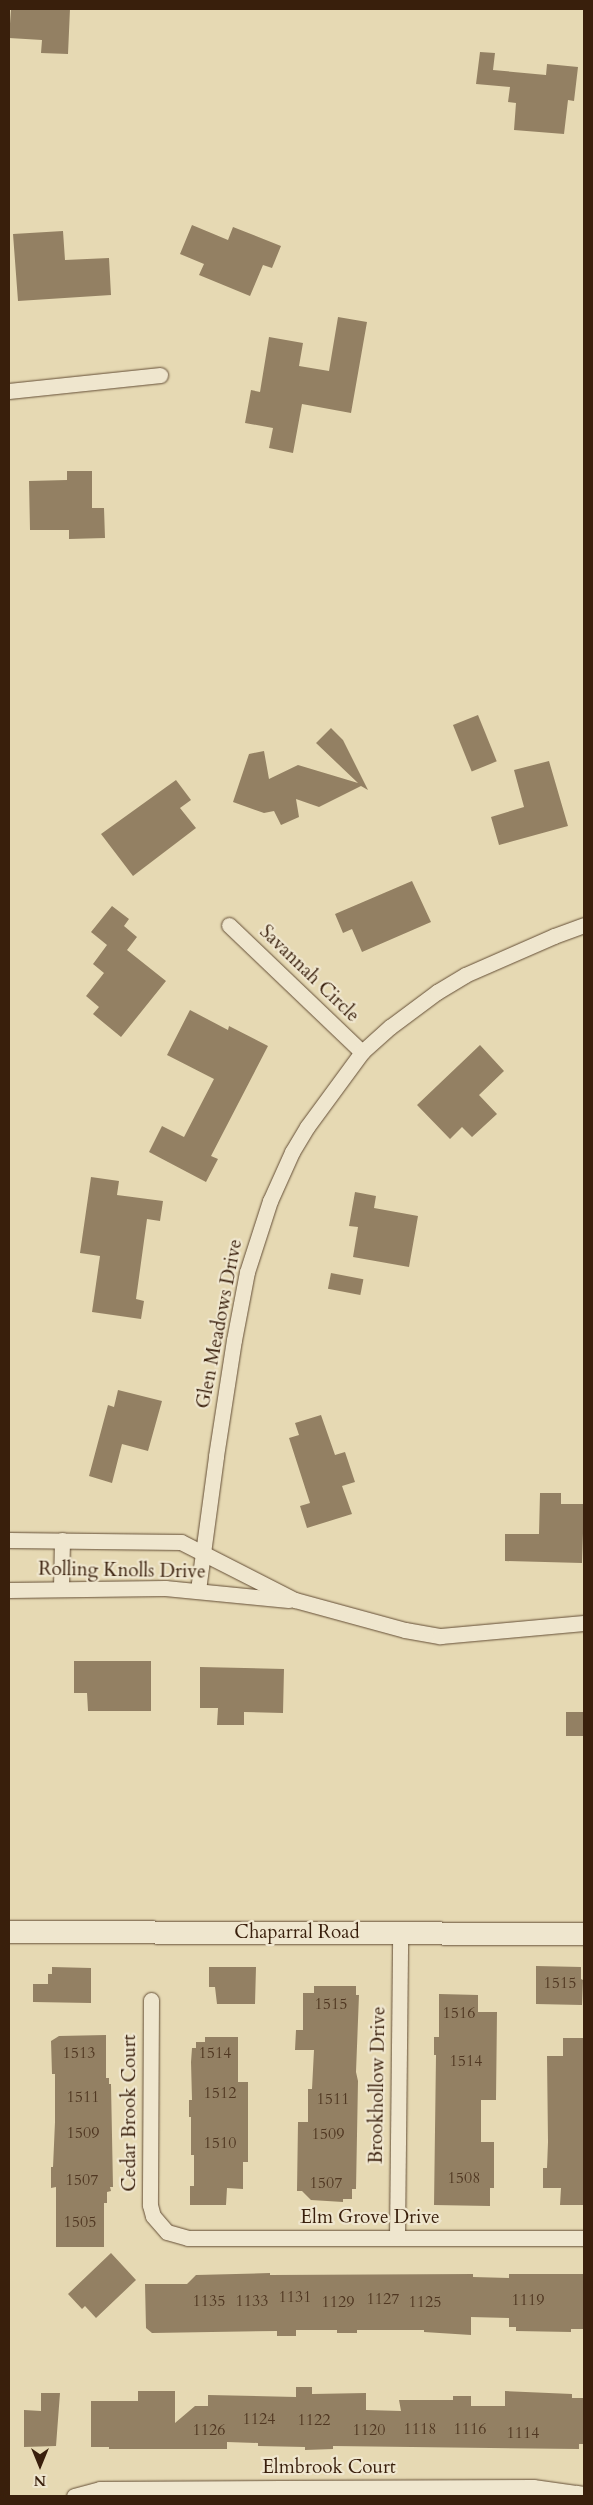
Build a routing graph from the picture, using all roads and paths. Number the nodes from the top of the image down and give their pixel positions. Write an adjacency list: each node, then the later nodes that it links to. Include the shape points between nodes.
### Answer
1 (160, 375): 2 (street)
2 (9, 391)
3 (229, 925): 5 (street, Savannah Circle)
4 (584, 925): 5 (street, Glen Meadows Drive, via 465,976 390,1027)
5 (362, 1052): 8 (street, Glen Meadows Drive, via 292,1152 258,1237 247,1272 234,1340)
6 (9, 1540): 7 (street, Rolling Knolls Drive)
7 (62, 1540): 8 (street, Rolling Knolls Drive, via 181,1542); 9 (street)
8 (202, 1553): 11 (street, Glen Meadows Drive); 12 (street, Rolling Knolls Drive)
9 (61, 1588): 10 (street, Rolling Knolls Drive); 11 (street, Rolling Knolls Drive)
10 (9, 1590)
11 (198, 1590): 12 (street, Rolling Knolls Drive)
12 (295, 1600): 13 (street, Rolling Knolls Drive, via 405,1630 440,1636)
13 (584, 1623)
14 (9, 1932): 15 (main road, Chaparral Road)
15 (400, 1933): 16 (main road, Chaparral Road); 19 (street, Brookhollow Drive)
16 (584, 1934)
17 (151, 2000): 18 (street, Cedar Brook Court, via 150,2205)
18 (159, 2225): 19 (street, Elm Grove Drive, via 178,2237 188,2238)
19 (396, 2238): 20 (street, Elm Grove Drive)
20 (584, 2238)
21 (584, 2494): 22 (street, Elmbrook Court, via 533,2487 100,2489)
22 (74, 2496)

